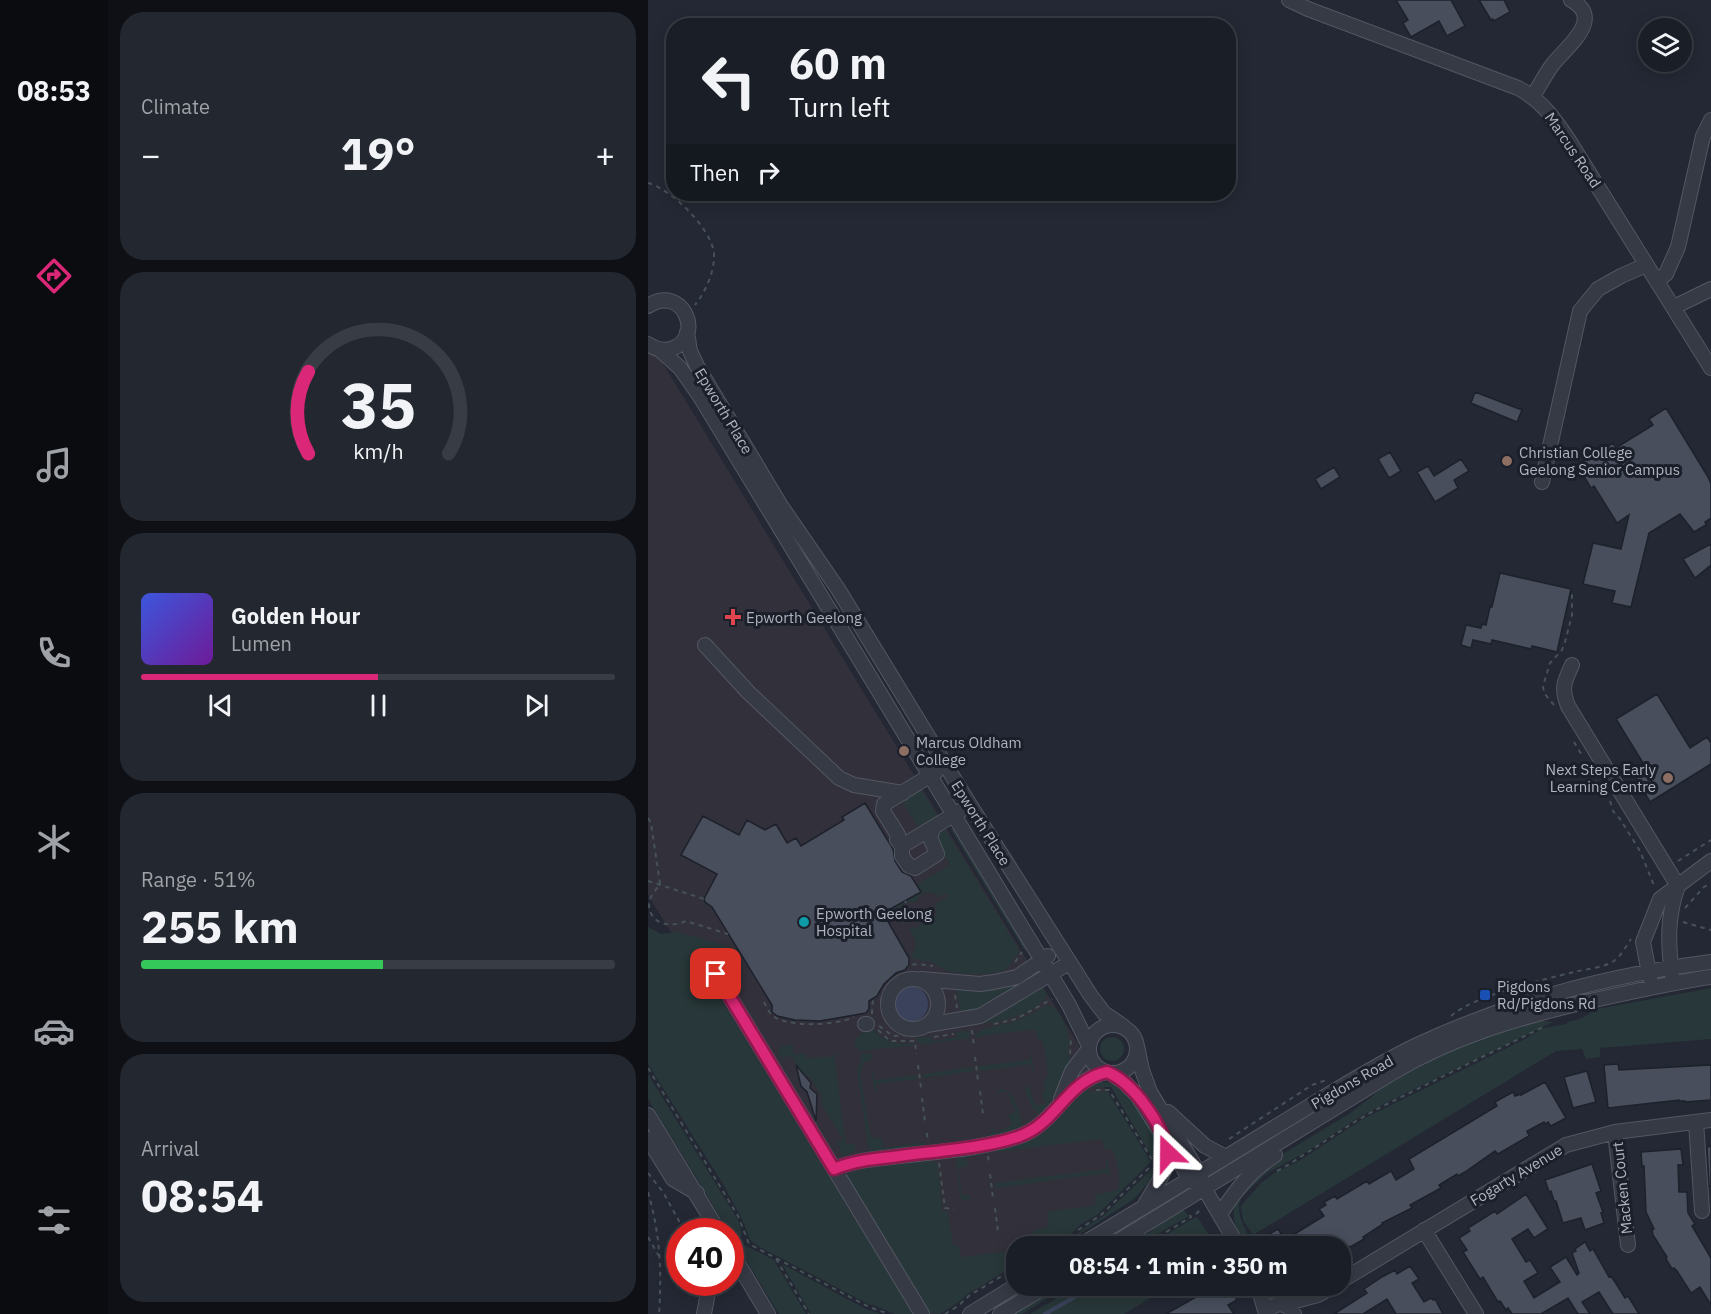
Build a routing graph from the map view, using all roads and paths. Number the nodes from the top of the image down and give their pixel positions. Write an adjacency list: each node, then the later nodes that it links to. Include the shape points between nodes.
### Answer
1 (1289, 0): 3 (street, Marcus Road)
2 (1571, 0): 3 (street, via 1583,11 1581,31)
3 (1533, 96): 8 (street, Marcus Road, via 1568,140)
4 (1711, 120): 9 (street, via 1703,136 1678,247 1666,274)
5 (648, 183): 6 (path)
6 (666, 192)
7 (676, 201): 14 (path, via 702,228 714,258 711,276)
8 (1646, 265): 9 (street, Marcus Road); 19 (street, via 1598,289 1580,311)
9 (1657, 281): 15 (street, Marcus Road)
10 (1711, 289): 15 (street)
11 (648, 291): 12 (street)
12 (667, 300): 13 (street); 14 (street)
13 (648, 306)
14 (690, 308): 16 (street, Epworth Place)
15 (1674, 308): 18 (street, Marcus Road)
16 (687, 332): 17 (street, via 683,340 668,350); 24 (street, Epworth Place, via 693,358 712,394)
17 (653, 348): 25 (street, Epworth Place, via 671,358 686,374)
18 (1711, 368)
19 (1542, 482)
20 (1572, 594): 23 (path, via 1572,615 1565,642 1550,663)
21 (705, 645): 26 (street, via 748,692 839,778 854,785)
22 (1572, 665): 38 (street, via 1563,692 1568,706)
23 (1543, 686)
24 (946, 766): 25 (street); 27 (street, Epworth Place)
25 (930, 776): 26 (street); 28 (street, Epworth Place)
26 (903, 792): 32 (street, via 884,804 883,811)
27 (970, 805): 28 (street); 42 (street, Epworth Place)
28 (954, 815): 30 (street); 44 (street, Epworth Place)
29 (648, 818): 37 (path)
30 (933, 829): 32 (street); 32 (street, via 930,837 937,854 915,867 909,866 902,856)
31 (1711, 840): 34 (path)
32 (902, 846)
33 (1711, 861): 38 (street)
34 (1672, 865)
35 (648, 881): 37 (path)
36 (1711, 883): 40 (path)
37 (660, 884): 39 (path); 41 (path, via 649,906 653,916 664,925 676,926 686,921)
38 (1678, 886): 48 (street, via 1669,922); 49 (street, via 1662,897 1644,936)
39 (704, 898)
40 (1681, 914)
41 (728, 934)
42 (1060, 948): 44 (street); 46 (street, Epworth Place)
43 (909, 957): 47 (path)
44 (1042, 960): 51 (street, Epworth Place); 53 (street, via 1017,977 994,982)
45 (1711, 962): 48 (street, Pigdons Road)
46 (1069, 963): 51 (street); 62 (street, Epworth Place, via 1095,1003)
47 (913, 964)
48 (1671, 967): 49 (street, Pigdons Road); 54 (street)
49 (1648, 971): 56 (street); 89 (street, Pigdons Road, via 1542,997 1442,1034 1370,1070)
50 (716, 974): 91 (street)
51 (1051, 975): 61 (street, via 980,1016); 67 (street, Epworth Place)
52 (1711, 977): 54 (street, Pigdons Road)
53 (919, 979): 61 (street, via 937,996 937,1012); 61 (street, via 902,980 895,985 887,1000 888,1009 903,1027)
54 (1673, 984): 56 (street, Pigdons Road)
55 (954, 987): 59 (path)
56 (1653, 988): 73 (street, Pigdons Road, via 1500,1024 1442,1046)
57 (764, 1002): 60 (path, via 771,1015 799,1024)
58 (872, 1008): 60 (path)
59 (958, 1016)
60 (868, 1019): 68 (path, via 890,1041 915,1041)
61 (927, 1025)
62 (1123, 1026): 65 (street, via 1133,1034); 67 (street, via 1109,1024 1101,1028 1094,1033)
63 (1544, 1026): 94 (path, via 1381,1107)
64 (972, 1027): 66 (path)
65 (1137, 1046): 72 (street, via 1131,1065 1122,1072); 78 (street)
66 (974, 1047)
67 (1089, 1047): 72 (street, via 1094,1064); 80 (street, via 1072,1071)
68 (916, 1054)
69 (975, 1057): 74 (path)
70 (918, 1065): 75 (path)
71 (648, 1068): 119 (path, via 738,1216 747,1242)
72 (1109, 1072): 80 (street, via 1085,1080); 88 (street, via 1134,1091)
73 (1392, 1073): 96 (street, Pigdons Road); 104 (street, via 1370,1094 1262,1163)
74 (978, 1081)
75 (921, 1088)
76 (1090, 1090): 112 (path, via 1109,1090 1154,1163 1101,1215)
77 (980, 1091): 82 (path)
78 (1152, 1095): 89 (street, via 1196,1139); 95 (street)
79 (922, 1098): 84 (path)
80 (1059, 1103): 91 (street, via 1044,1122 1010,1139 857,1161)
81 (648, 1114): 98 (street)
82 (983, 1114)
83 (1711, 1120): 85 (street, Fogarty Avenue)
84 (925, 1122)
85 (1696, 1122): 86 (street, Fogarty Avenue); 103 (street)
86 (1615, 1132): 110 (street, Fogarty Avenue, via 1566,1145); 118 (street, Macken Court)
87 (648, 1139): 98 (street, via 673,1179)
88 (1166, 1141): 95 (street); 101 (street, via 1167,1165)
89 (1226, 1157): 95 (street, Pigdons Road)
90 (936, 1160): 102 (path, via 940,1165 945,1208)
91 (834, 1169): 137 (street)
92 (648, 1173): 107 (path)
93 (990, 1174): 99 (path)
94 (1269, 1174)
95 (1195, 1176): 96 (street); 101 (street, Pigdons Road)
96 (1204, 1188): 104 (street); 114 (street, Pigdons Road)
97 (648, 1192): 120 (path)
98 (697, 1193): 105 (street)
99 (993, 1198)
100 (995, 1208): 111 (path)
101 (1143, 1208): 113 (street, Pigdons Road)
102 (954, 1209)
103 (1702, 1210)
104 (1220, 1214): 116 (street)
105 (709, 1215): 108 (street); 109 (street)
106 (1191, 1217): 115 (path)
107 (677, 1218)
108 (710, 1218)
109 (711, 1218)
110 (1424, 1230): 123 (street, Fogarty Avenue); 143 (street)
111 (998, 1232)
112 (1077, 1232)
113 (1087, 1236)
114 (1126, 1236)
115 (1160, 1236)
116 (1232, 1236)
117 (648, 1237): 120 (path)
118 (1628, 1245)
119 (776, 1259): 135 (path); 136 (path, via 869,1308)
120 (662, 1260): 132 (path)
121 (1006, 1274): 138 (path)
122 (744, 1275): 134 (street)
123 (1351, 1275)
124 (1006, 1291): 139 (street)
125 (708, 1296): 133 (street)
126 (1030, 1296): 140 (street)
127 (1261, 1296): 141 (street)
128 (1275, 1296): 131 (street)
129 (1315, 1296): 131 (street)
130 (1317, 1296): 142 (street)
131 (1287, 1307): 141 (street, via 1272,1306)
132 (659, 1314)
133 (704, 1314)
134 (768, 1314)
135 (809, 1314)
136 (889, 1314)
137 (922, 1314)
138 (945, 1314)
139 (970, 1314)
140 (1000, 1314)
141 (1266, 1314)
142 (1299, 1314)
143 (1476, 1314)

